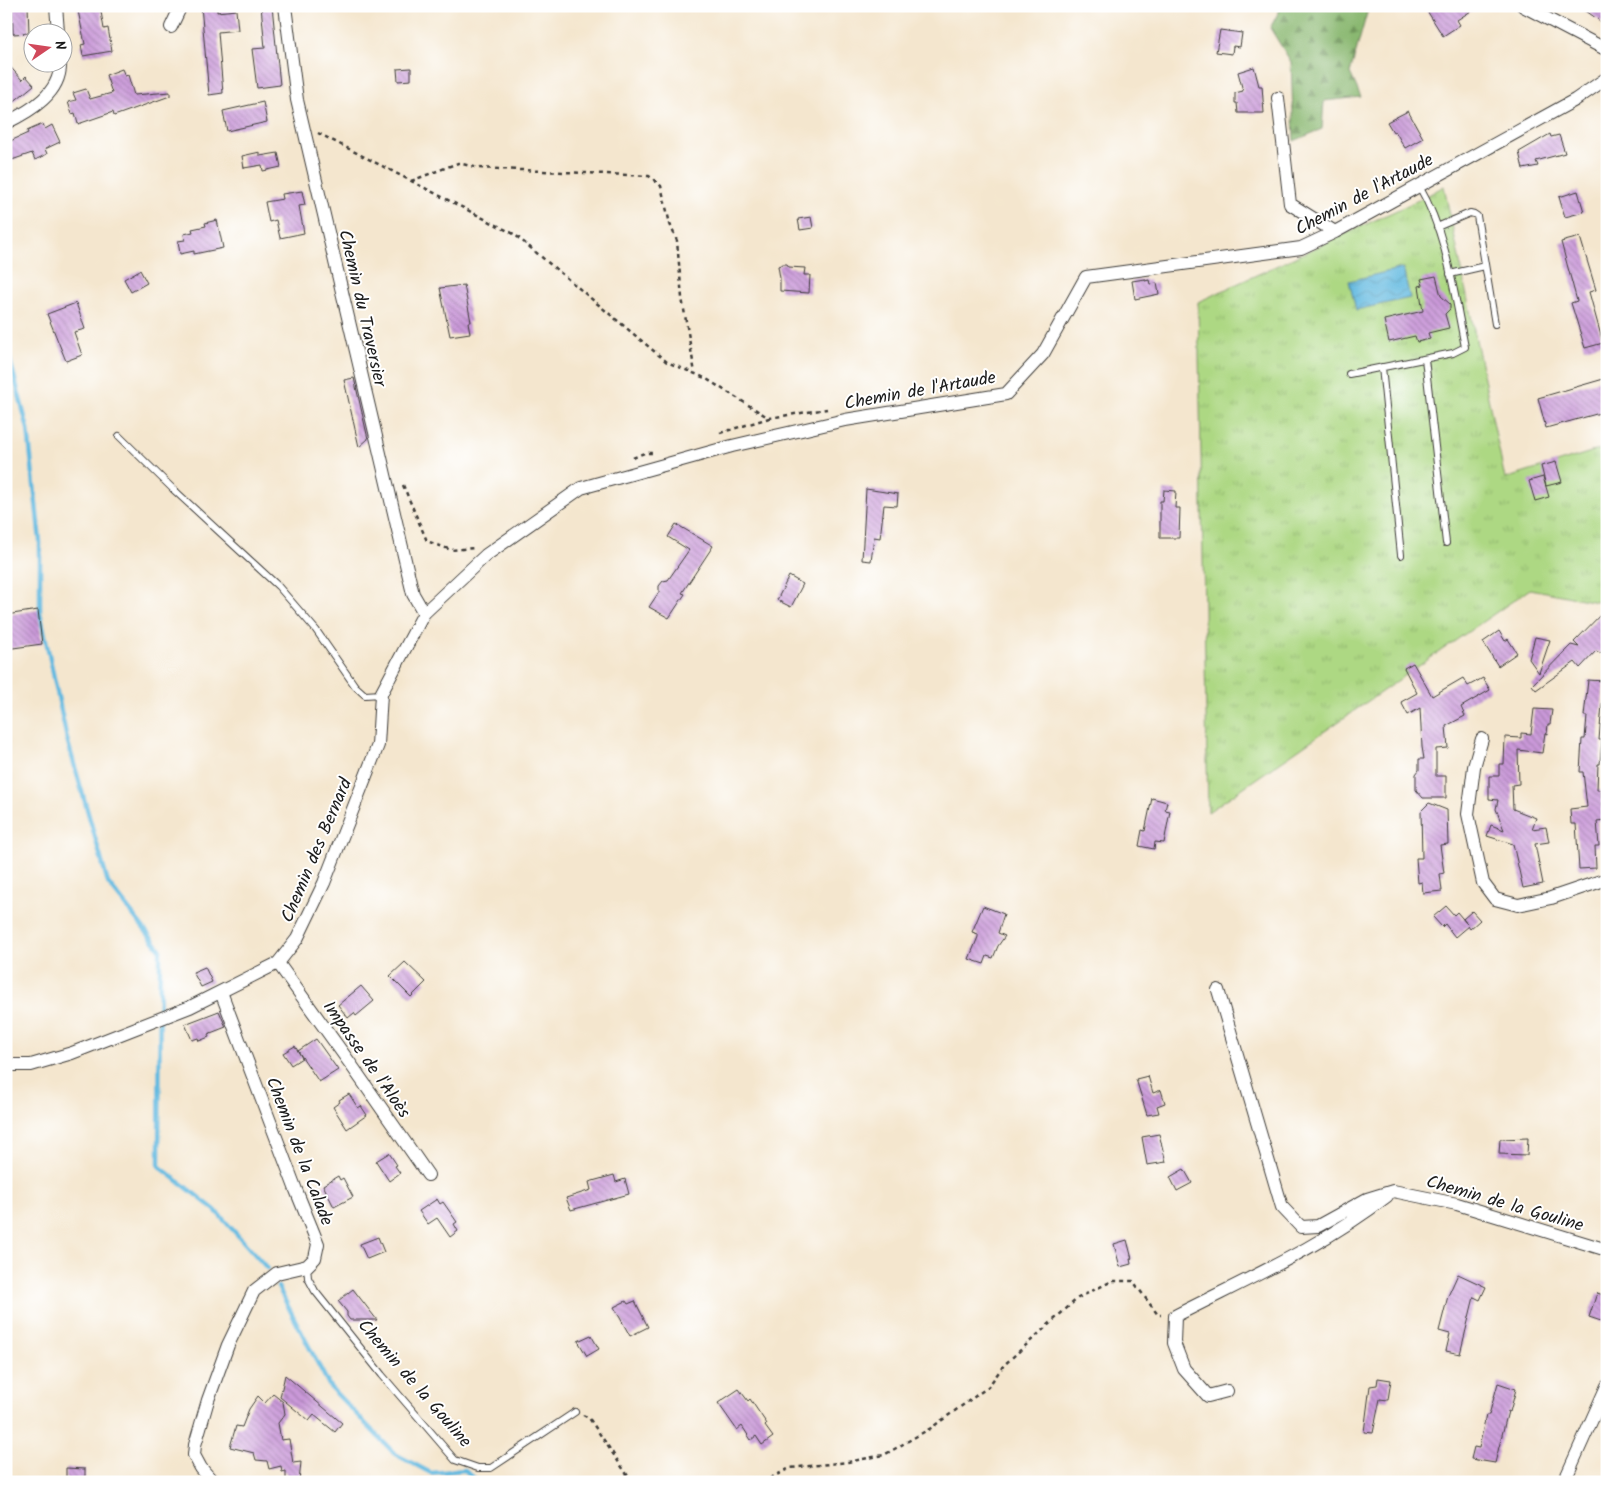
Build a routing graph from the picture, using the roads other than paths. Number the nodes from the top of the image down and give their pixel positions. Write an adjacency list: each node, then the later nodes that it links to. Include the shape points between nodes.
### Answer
1 (56, 6): 5 (street)
2 (181, 6): 6 (street)
3 (285, 6): 24 (street, Chemin du Traversier, via 297,100 413,594)
4 (1523, 6): 7 (street)
5 (57, 22)
6 (170, 27)
7 (1607, 50)
8 (60, 72): 11 (street, via 55,87 35,106)
9 (1607, 78): 12 (street, Chemin de l'Artaude, via 1575,100)
10 (1278, 98): 14 (street, via 1290,204)
11 (6, 123)
12 (1419, 186): 13 (lane); 14 (street, Chemin de l'Artaude)
13 (1436, 227): 15 (lane, via 1470,213 1477,216); 16 (lane)
14 (1335, 232): 24 (street, Chemin de l'Artaude, via 1301,248 1086,277 1043,354 1006,394 845,420 732,446 581,488 486,555)
15 (1485, 266): 16 (lane); 17 (lane)
16 (1450, 274): 18 (lane, via 1465,346 1453,353)
17 (1495, 324)
18 (1425, 358): 19 (lane); 22 (lane)
19 (1382, 367): 20 (lane); 23 (lane)
20 (1349, 374)
21 (119, 436): 25 (lane, via 278,586 316,630 355,686 365,695)
22 (1446, 543)
23 (1401, 555)
24 (424, 614): 25 (street, Chemin des Bernard)
25 (381, 694): 28 (street, Chemin des Bernard, via 378,745 324,882 297,938)
26 (1482, 739): 27 (street, via 1474,767 1468,814 1483,883 1495,899 1518,905 1551,898)
27 (1607, 879)
28 (278, 963): 30 (street, Chemin des Bernard); 32 (street, Impasse de l'Aloès)
29 (1218, 990): 33 (street, via 1282,1207 1301,1227 1318,1226 1368,1199)
30 (221, 992): 31 (street, Chemin des Bernard, via 72,1053 31,1065); 35 (street, Chemin de la Calade, via 318,1244 315,1258)
31 (6, 1065)
32 (428, 1175)
33 (1393, 1191): 34 (street, Chemin de la Gouline, via 1457,1204); 37 (street, via 1366,1212 1299,1253 1175,1316 1174,1343 1184,1369 1208,1396)
34 (1607, 1250)
35 (307, 1266): 38 (lane, Chemin de la Gouline, via 308,1278 315,1291 456,1460 478,1468 491,1468); 39 (street, via 277,1273 254,1291 228,1345 195,1444 194,1455)
36 (1607, 1386): 40 (street)
37 (1227, 1391)
38 (575, 1412)
39 (213, 1482)
40 (1564, 1482)

